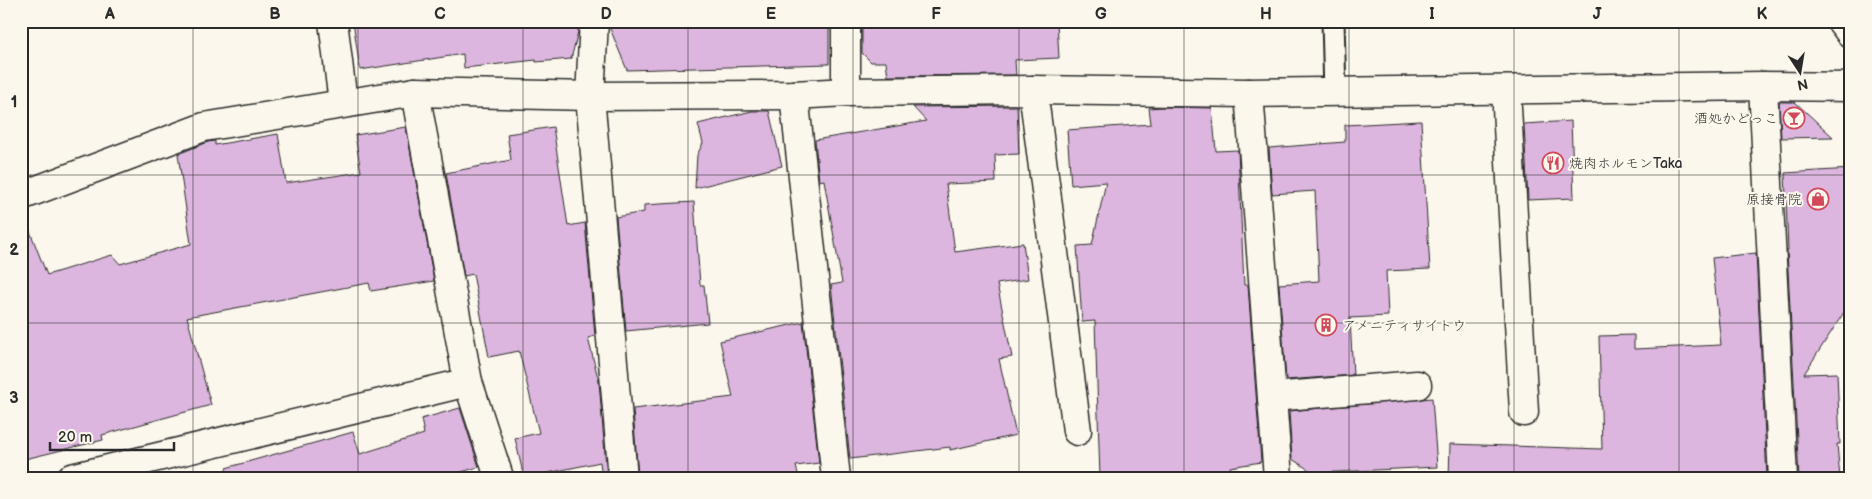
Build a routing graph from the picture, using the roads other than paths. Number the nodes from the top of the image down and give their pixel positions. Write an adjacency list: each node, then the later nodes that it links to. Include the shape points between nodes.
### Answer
1 (333, 21): 17 (street)
2 (594, 21): 16 (street)
3 (846, 21): 12 (street)
4 (1333, 21): 13 (lane)
5 (1841, 21): 6 (street)
6 (1851, 34)
7 (1763, 86): 8 (street); 10 (street); 29 (street)
8 (1851, 86)
9 (1033, 90): 12 (street); 14 (street); 23 (street)
10 (1506, 90): 13 (street); 22 (street)
11 (415, 92): 16 (street); 17 (street); 19 (street)
12 (846, 92): 15 (street)
13 (1335, 93): 14 (street)
14 (1250, 94): 21 (street)
15 (794, 95): 16 (street); 27 (street)
16 (590, 96): 26 (street)
17 (343, 103): 18 (street, via 204,127)
18 (21, 196)
19 (468, 382): 24 (street); 25 (street)
20 (1417, 385): 21 (street)
21 (1272, 397): 28 (street)
22 (1524, 412)
23 (1077, 431)
24 (71, 478)
25 (497, 478)
26 (622, 478)
27 (836, 478)
28 (1278, 478)
29 (1783, 478)

